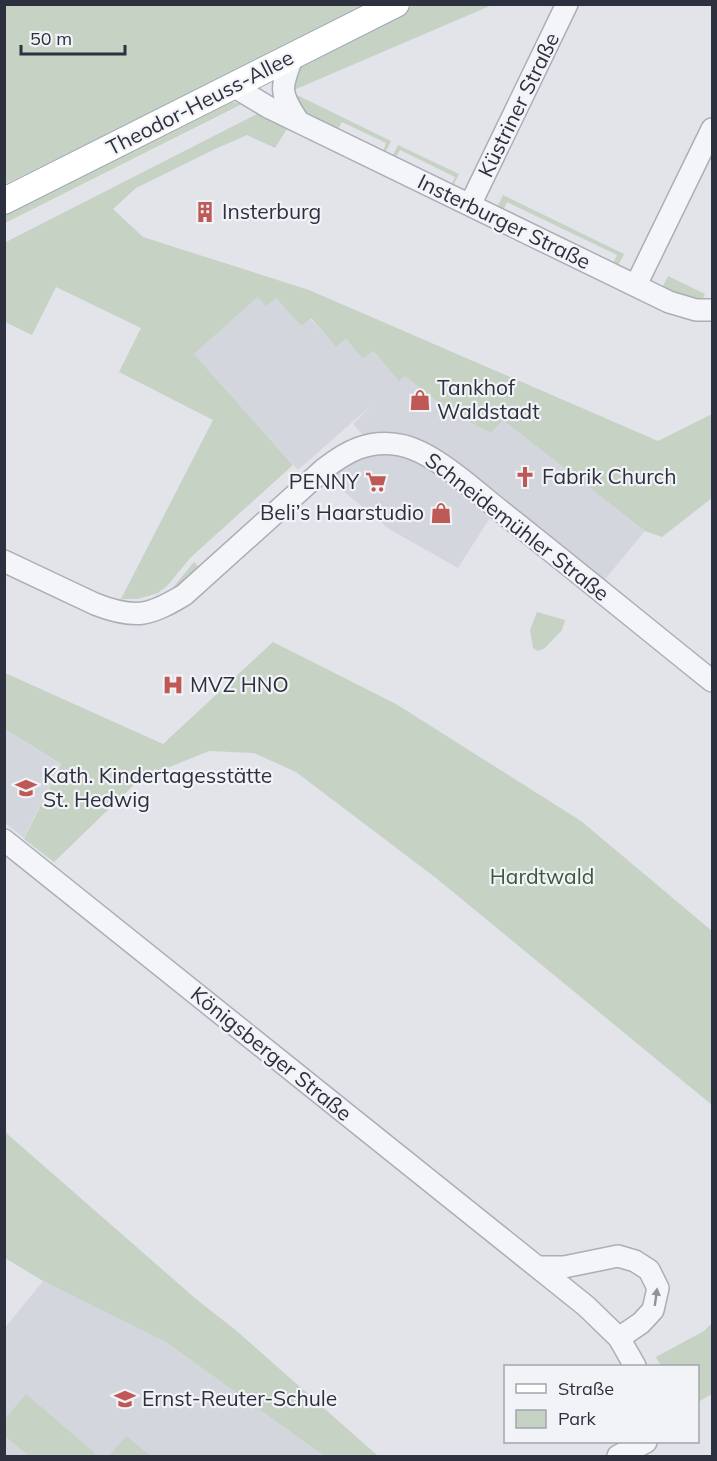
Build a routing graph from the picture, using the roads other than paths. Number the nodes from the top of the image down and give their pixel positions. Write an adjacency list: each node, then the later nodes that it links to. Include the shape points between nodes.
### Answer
1 (396, 4): 3 (main road, Theodor-Heuss-Allee)
2 (567, 4): 8 (street, Küstriner Straße)
3 (293, 57): 4 (main road, Theodor-Heuss-Allee); 5 (street, via 283,91)
4 (233, 86): 5 (street, Insterburger Straße); 7 (main road, Theodor-Heuss-Allee)
5 (300, 122): 8 (street, Insterburger Straße)
6 (712, 129): 9 (street)
7 (4, 201)
8 (470, 205): 9 (street, Insterburger Straße)
9 (636, 285): 10 (street, Insterburger Straße, via 669,302)
10 (712, 310)
11 (4, 561): 12 (street, Schneidemühler Straße, via 108,609 144,613 184,595 343,454 372,445 398,444 422,452 456,476)
12 (712, 681)
13 (4, 840): 14 (street, Königsberger Straße)
14 (538, 1267): 15 (street, Königsberger Straße); 15 (street, one-way to 14, via 653,1310 658,1288 649,1270 618,1256 564,1267)
15 (619, 1338): 16 (street, Königsberger Straße)
16 (634, 1365)
17 (644, 1443): 18 (street)
18 (618, 1456)

